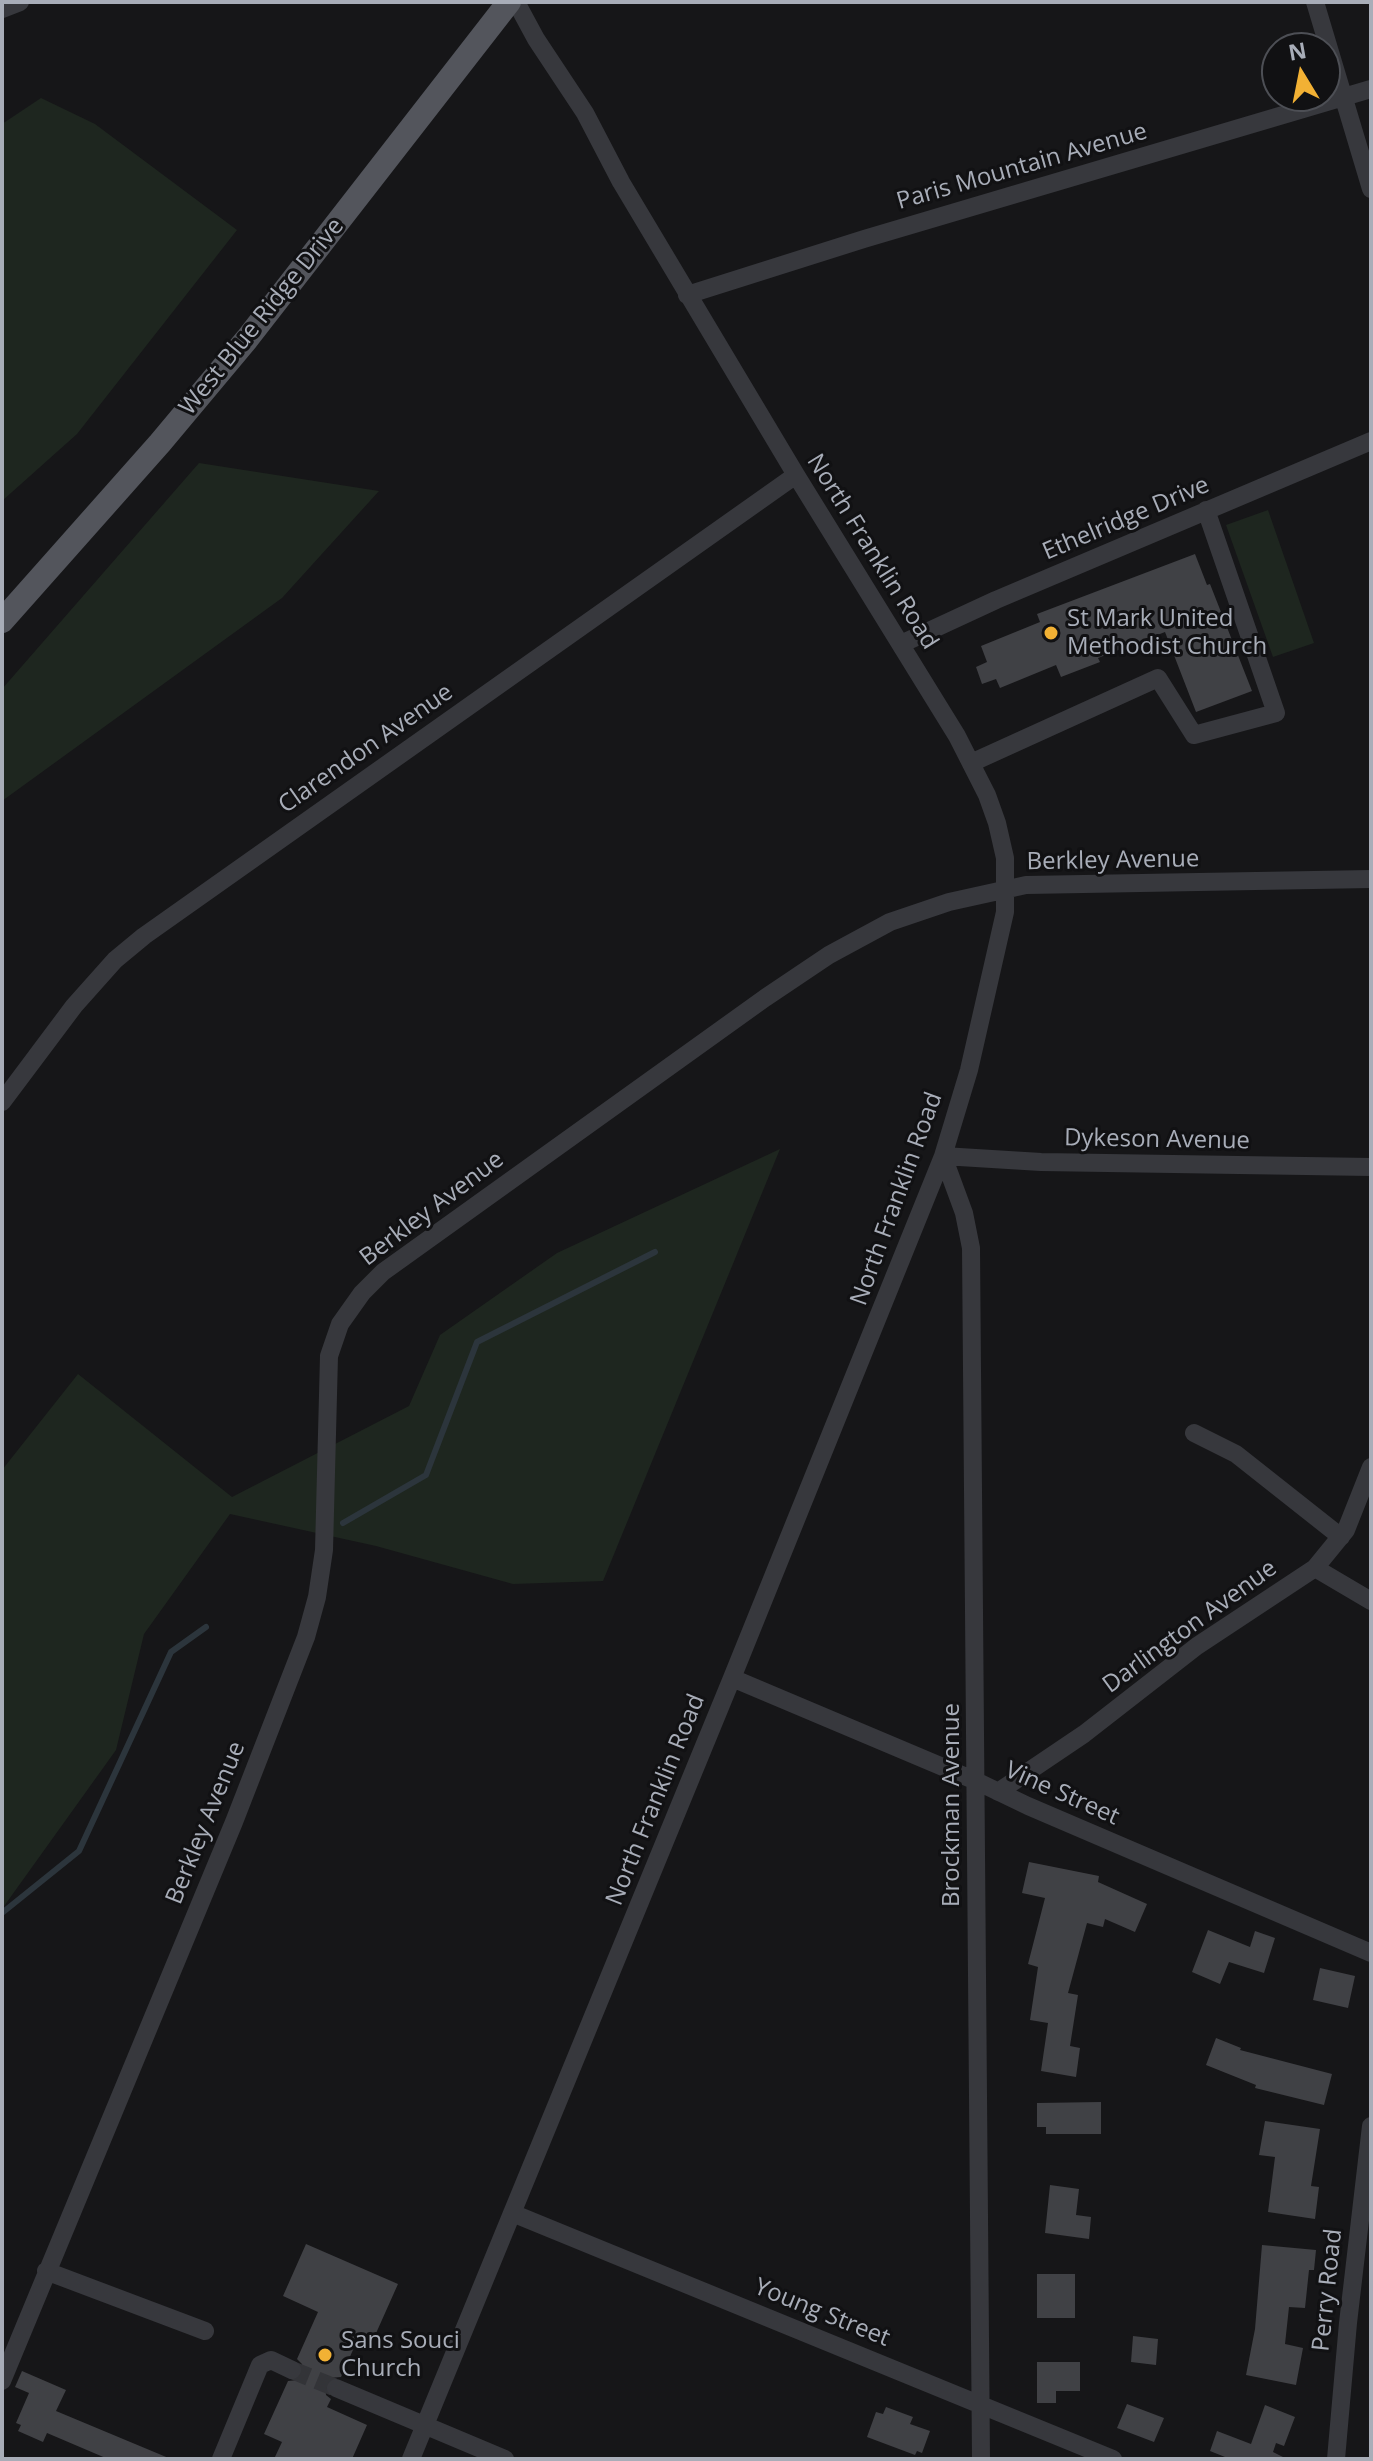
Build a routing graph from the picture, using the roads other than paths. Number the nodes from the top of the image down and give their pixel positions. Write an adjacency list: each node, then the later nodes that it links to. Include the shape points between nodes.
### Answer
1 (20, 2): 5 (street)
2 (509, 2): 13 (main road, West Blue Ridge Drive, via 247,339)
3 (516, 2): 9 (street, North Franklin Road)
4 (1315, 2): 7 (street)
5 (2, 9)
6 (1371, 89): 7 (street, Paris Mountain Avenue)
7 (1343, 98): 8 (street); 9 (street, Paris Mountain Avenue)
8 (1371, 189)
9 (687, 295): 11 (street, North Franklin Road)
10 (1371, 441): 12 (street, Ethelridge Drive)
11 (796, 475): 14 (street, North Franklin Road); 18 (street, Clarendon Avenue, via 144,936 74,1006)
12 (1206, 510): 14 (street, Ethelridge Drive); 15 (street, via 1276,713 1194,735 1158,678)
13 (2, 621)
14 (901, 644): 15 (street, North Franklin Road)
15 (971, 763): 17 (street, North Franklin Road, via 997,823)
16 (1371, 879): 17 (street, Berkley Avenue)
17 (1005, 889): 19 (street, North Franklin Road, via 998,950); 32 (street, Berkley Avenue, via 890,922 829,955 383,1272 348,1311 329,1356 324,1550 306,1637)
18 (2, 1102)
19 (943, 1156): 20 (street, Dykeson Avenue); 26 (street, North Franklin Road); 27 (street, Brockman Avenue, via 971,1248)
20 (1371, 1167)
21 (1194, 1433): 23 (street, via 1236,1454)
22 (1371, 1467): 23 (street, Darlington Avenue)
23 (1341, 1537): 24 (street, Darlington Avenue)
24 (1315, 1568): 25 (street); 28 (street, Darlington Avenue, via 1197,1646 1084,1734)
25 (1371, 1601)
26 (732, 1678): 27 (street, Vine Street); 31 (street, North Franklin Road)
27 (976, 1781): 28 (street, Vine Street); 37 (street, Brockman Avenue)
28 (998, 1792): 29 (street, Vine Street)
29 (1371, 1953)
30 (1371, 2126): 44 (street, Perry Road)
31 (512, 2213): 37 (street, Young Street); 38 (street, North Franklin Road)
32 (46, 2271): 33 (street); 35 (street, Berkley Avenue)
33 (205, 2331)
34 (292, 2370): 39 (street, via 271,2360 260,2365)
35 (2, 2381)
36 (336, 2388): 38 (street)
37 (980, 2404): 42 (street, Brockman Avenue); 43 (street, Young Street)
38 (425, 2425): 40 (street, North Franklin Road); 41 (street)
39 (221, 2459)
40 (411, 2459)
41 (505, 2459)
42 (981, 2459)
43 (1113, 2459)
44 (1336, 2459)

